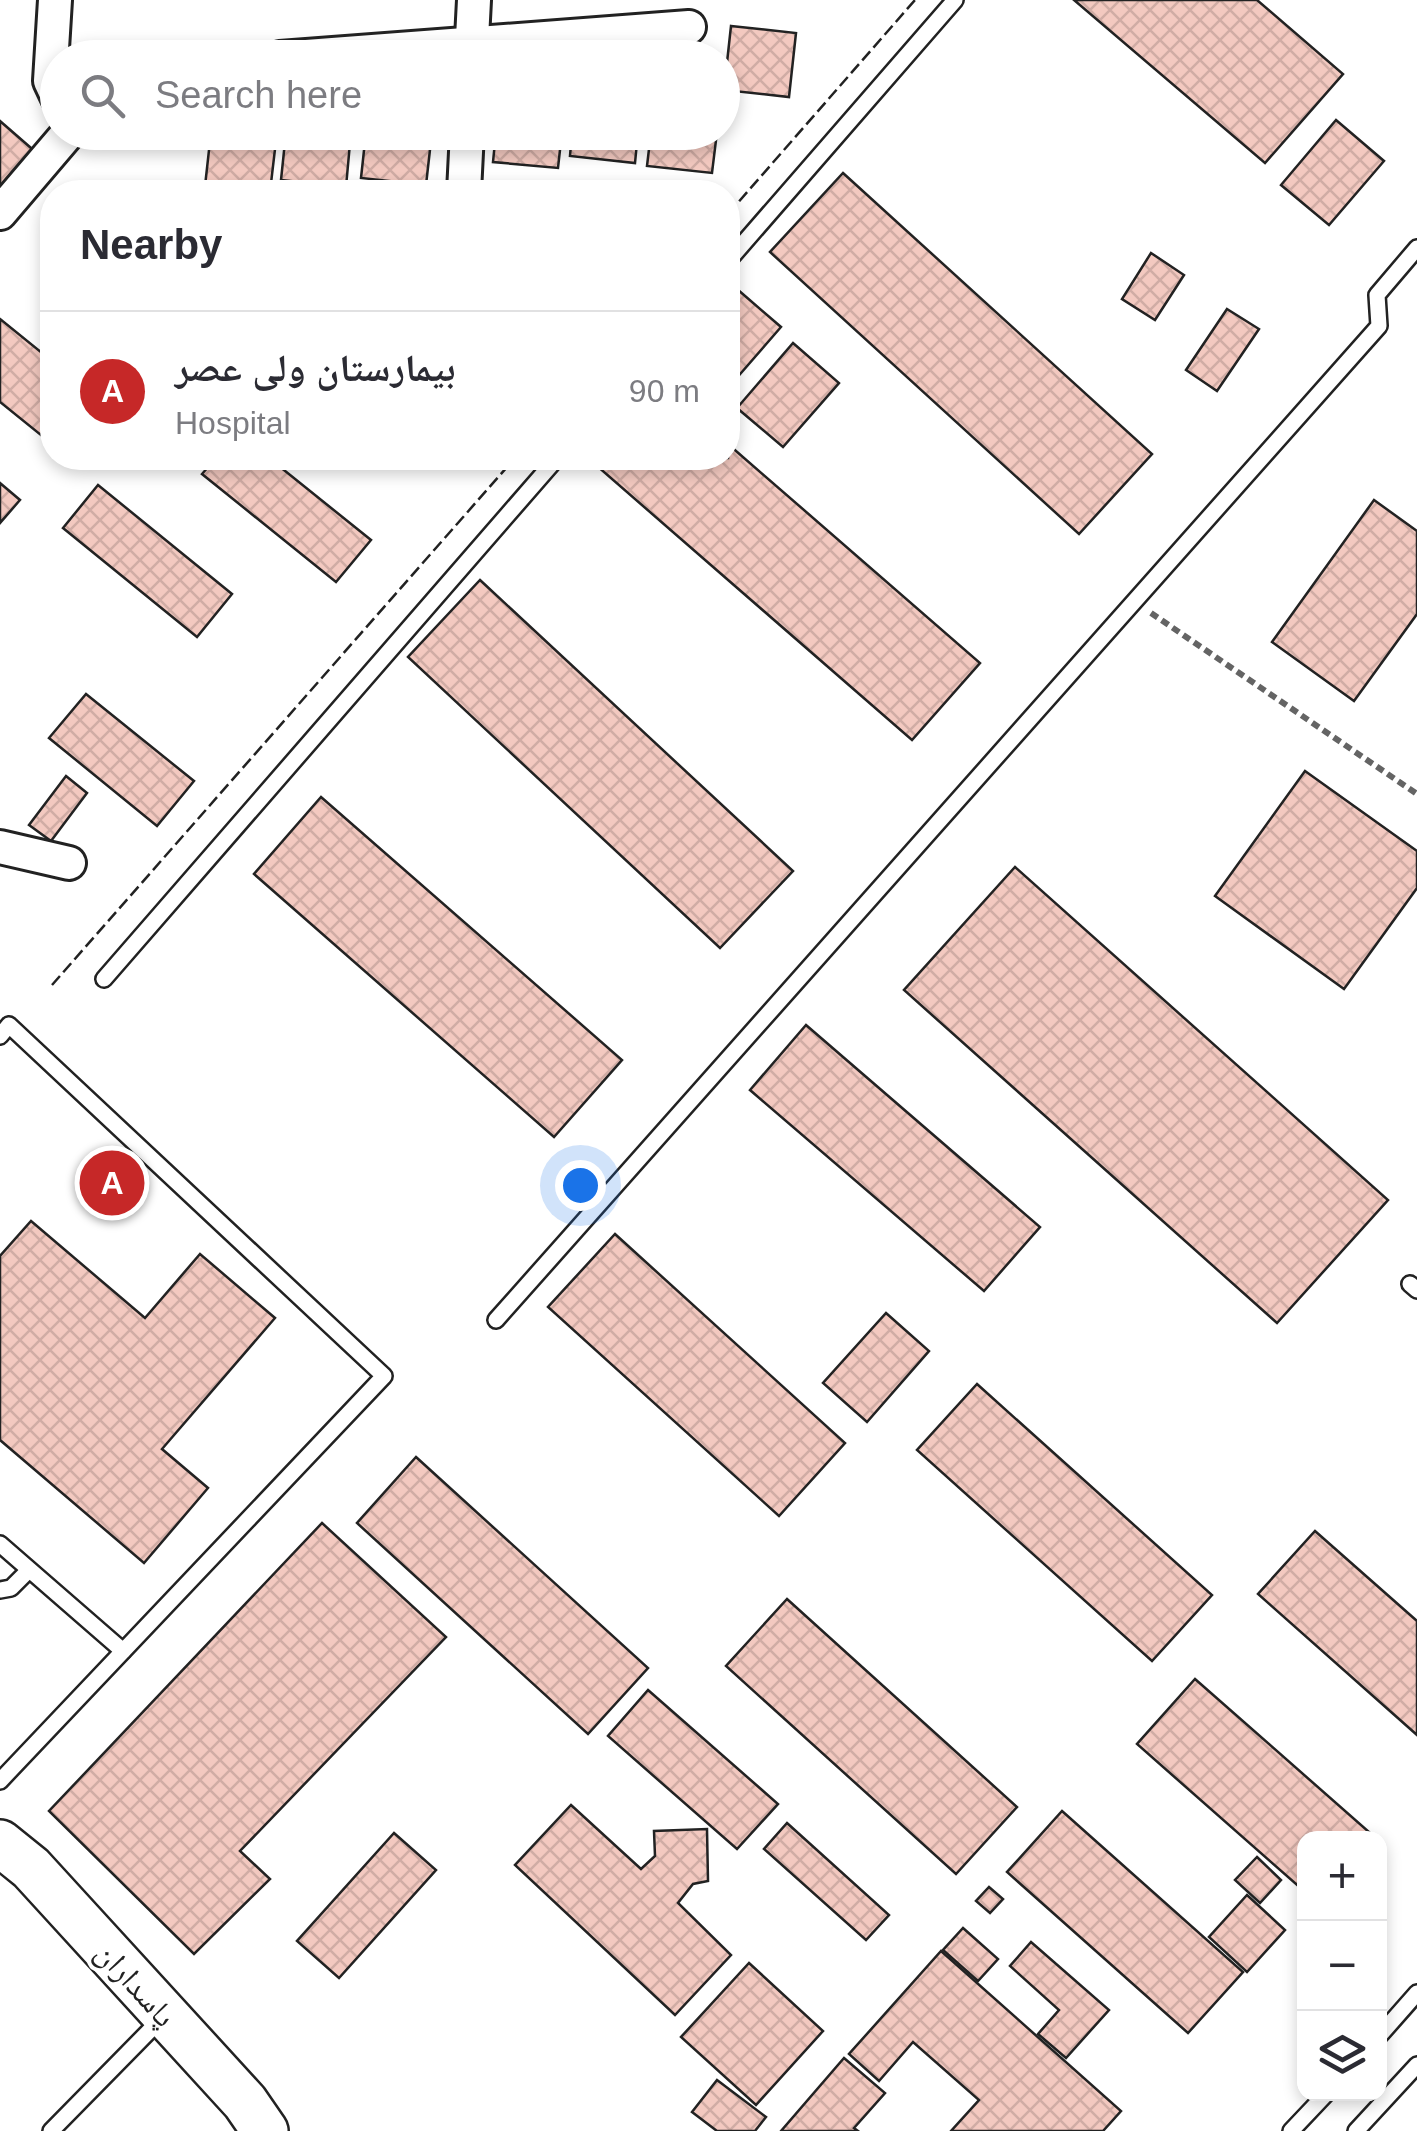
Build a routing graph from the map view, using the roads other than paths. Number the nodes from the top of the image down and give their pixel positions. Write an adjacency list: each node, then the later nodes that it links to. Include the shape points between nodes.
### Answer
1 (55, 0): 5 (street)
2 (474, 0): 6 (street)
3 (954, 0): 12 (lane)
4 (689, 27): 7 (street)
5 (53, 40)
6 (472, 40)
7 (566, 40)
8 (54, 150): 11 (street)
9 (466, 150): 10 (street)
10 (465, 180)
11 (0, 214)
12 (740, 247)
13 (1417, 248): 19 (lane, via 1377,295 1379,326)
14 (547, 470): 17 (lane)
15 (0, 847): 16 (street)
16 (68, 863)
17 (104, 979)
18 (0, 1036): 23 (lane, via 9,1025 384,1376)
19 (496, 1320)
20 (0, 1544): 21 (lane)
21 (29, 1570): 22 (lane); 23 (lane)
22 (0, 1590)
23 (123, 1651): 24 (lane)
24 (0, 1781)
25 (0, 1843): 27 (main road, پاسداران, via 31,1868)
26 (1417, 1994): 28 (lane)
27 (165, 2015): 31 (lane); 32 (main road, پاسداران)
28 (1387, 2026)
29 (1417, 2065): 34 (lane)
30 (1320, 2101): 33 (lane)
31 (51, 2131)
32 (265, 2131)
33 (1292, 2131)
34 (1356, 2131)

